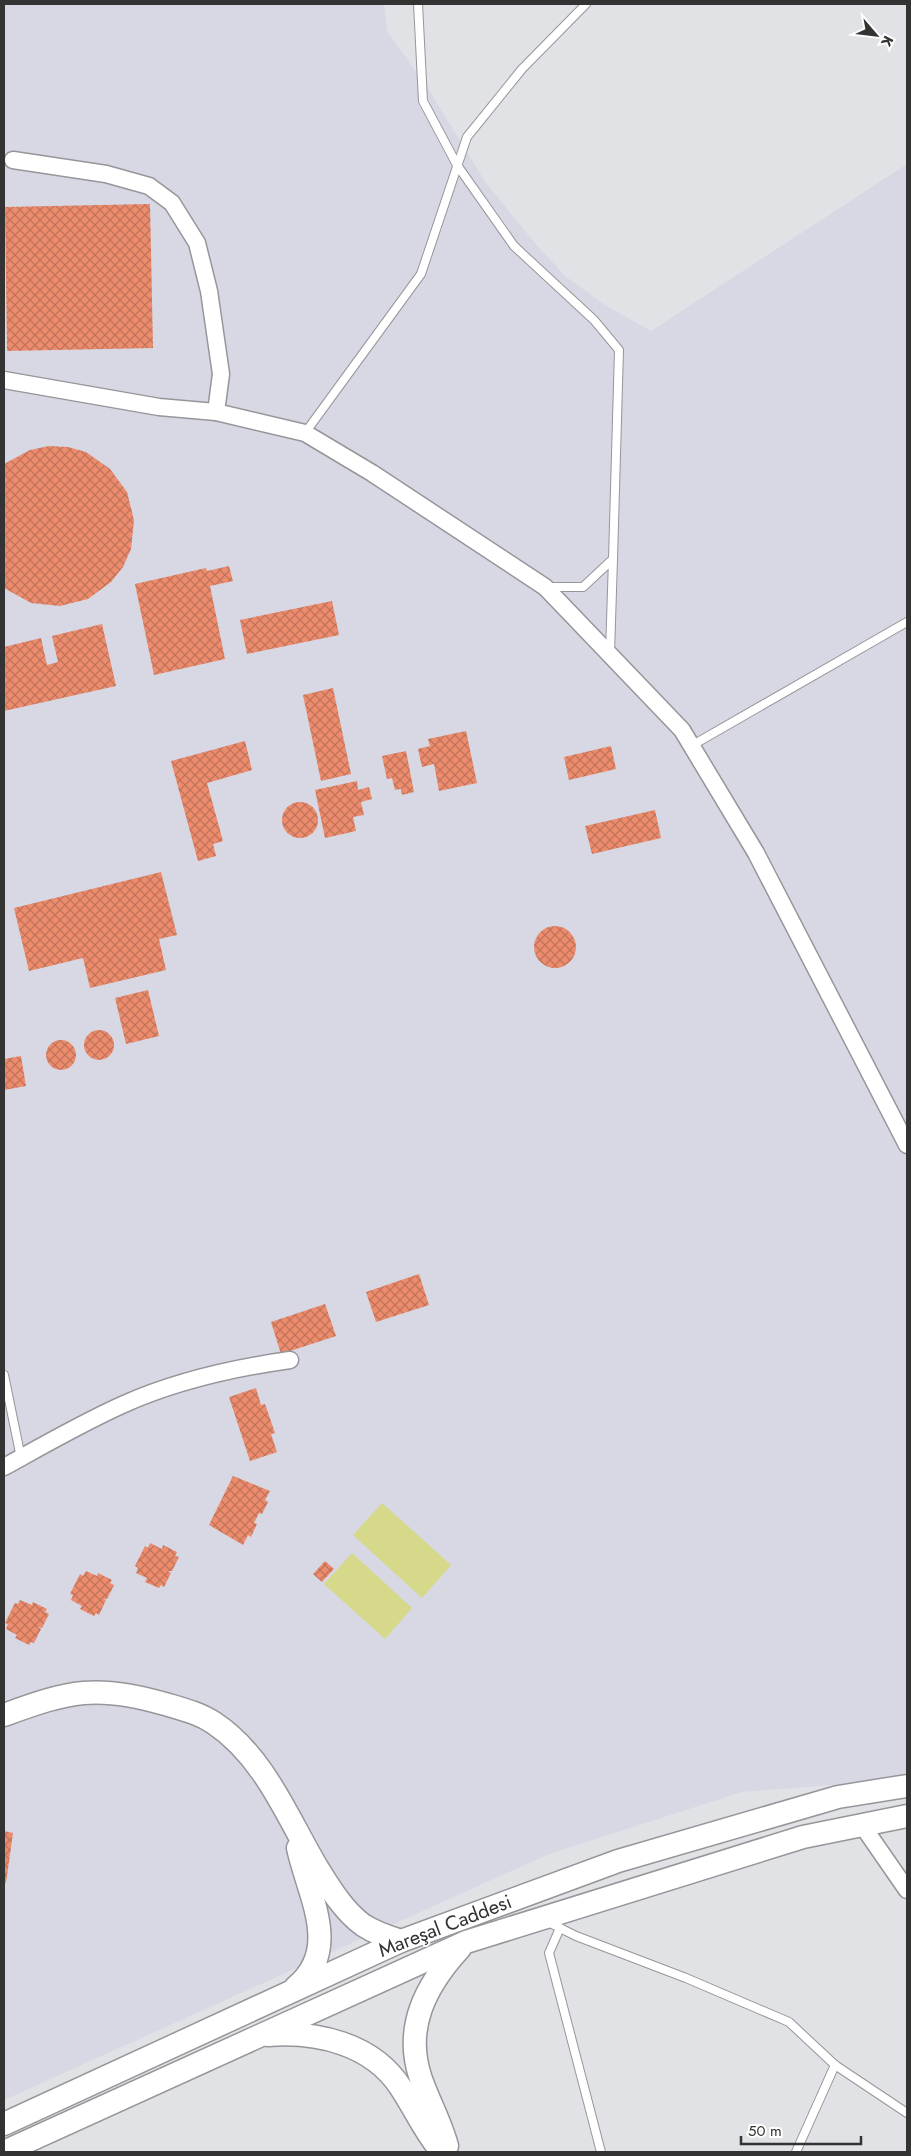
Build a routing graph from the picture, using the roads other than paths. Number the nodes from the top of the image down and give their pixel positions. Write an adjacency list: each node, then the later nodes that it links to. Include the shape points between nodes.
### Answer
1 (418, 4): 4 (lane, via 423,101)
2 (586, 4): 4 (lane, via 522,69 467,137)
3 (13, 160): 6 (street, via 106,174 149,186 172,203 197,243 209,291 220,374)
4 (457, 165): 7 (lane, via 421,274); 8 (lane, via 514,246 594,320 619,350)
5 (4, 380): 6 (street, via 159,407)
6 (216, 412): 7 (street)
7 (305, 433): 9 (street, via 372,473)
8 (613, 559): 9 (lane, via 583,587); 11 (lane)
9 (545, 587): 11 (street)
10 (907, 622): 12 (lane)
11 (610, 655): 12 (street, via 682,730)
12 (691, 746): 13 (street, via 756,853)
13 (907, 1146)
14 (290, 1360): 16 (street, via 238,1367 122,1405)
15 (4, 1375): 16 (lane)
16 (21, 1458): 17 (street)
17 (4, 1467)
18 (4, 1715): 22 (street, via 55,1696 90,1691 136,1695 195,1713 214,1723 245,1751 268,1781)
19 (907, 1786): 26 (street, Mareşal Caddesi, via 838,1797 618,1861)
20 (907, 1816): 21 (street, Mareşal Caddesi)
21 (862, 1825): 23 (street); 24 (street, Mareşal Caddesi, via 803,1837)
22 (294, 1830): 26 (street, via 344,1907 364,1926); 28 (street, via 318,1923 320,1946 312,1970)
23 (907, 1890)
24 (540, 1918): 25 (lane); 27 (street, Mareşal Caddesi)
25 (560, 1928): 30 (lane, via 788,2022); 36 (lane, via 549,1953)
26 (401, 1941): 28 (street, Mareşal Caddesi)
27 (466, 1942): 29 (street, Mareşal Caddesi); 35 (street, via 431,1984 416,2020 414,2039 415,2060 421,2080)
28 (288, 1993): 32 (street, Mareşal Caddesi)
29 (255, 2036): 33 (street, Mareşal Caddesi); 34 (street, via 287,2034 318,2037 349,2045 363,2053 400,2086)
30 (835, 2065): 31 (lane); 37 (lane)
31 (907, 2114)
32 (4, 2124)
33 (4, 2152)
34 (442, 2152)
35 (448, 2152)
36 (602, 2152)
37 (796, 2152)

